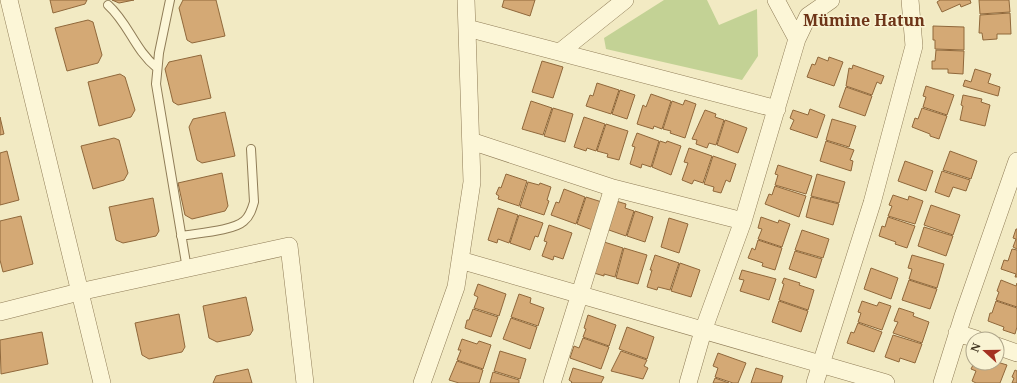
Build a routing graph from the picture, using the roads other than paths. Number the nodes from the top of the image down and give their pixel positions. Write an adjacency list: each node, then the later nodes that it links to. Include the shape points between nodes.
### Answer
1 (9, 0): 22 (street)
2 (170, 0): 12 (lane)
3 (466, 0): 9 (street)
4 (625, 0): 11 (street)
5 (776, 0): 10 (street)
6 (832, 0): 10 (street, via 808,16)
7 (910, 0): 30 (street, via 914,46 872,203)
8 (108, 5): 12 (lane, via 116,12 143,56)
9 (467, 28): 11 (street); 14 (street)
10 (797, 39): 13 (street)
11 (560, 52): 13 (street)
12 (157, 68): 19 (lane, via 156,84)
13 (776, 109): 18 (street)
14 (471, 141): 17 (street); 20 (street, via 472,182)
15 (251, 149): 19 (lane, via 254,202 248,217 233,227)
16 (1017, 161): 26 (street)
17 (613, 188): 18 (street); 23 (street)
18 (743, 221): 25 (street)
19 (181, 236): 21 (lane)
20 (460, 260): 23 (street); 33 (street, via 456,287)
21 (187, 268): 22 (street); 32 (street, via 289,246)
22 (79, 292): 24 (street); 31 (street)
23 (579, 295): 25 (street); 34 (street)
24 (0, 312)
25 (703, 331): 30 (street); 35 (street)
26 (958, 333): 27 (street); 38 (street)
27 (965, 335)
28 (1005, 349): 29 (street)
29 (1017, 353)
30 (821, 365): 36 (street); 37 (street)
31 (102, 383)
32 (305, 383)
33 (422, 383)
34 (552, 383)
35 (688, 383)
36 (815, 383)
37 (886, 383)
38 (942, 383)

